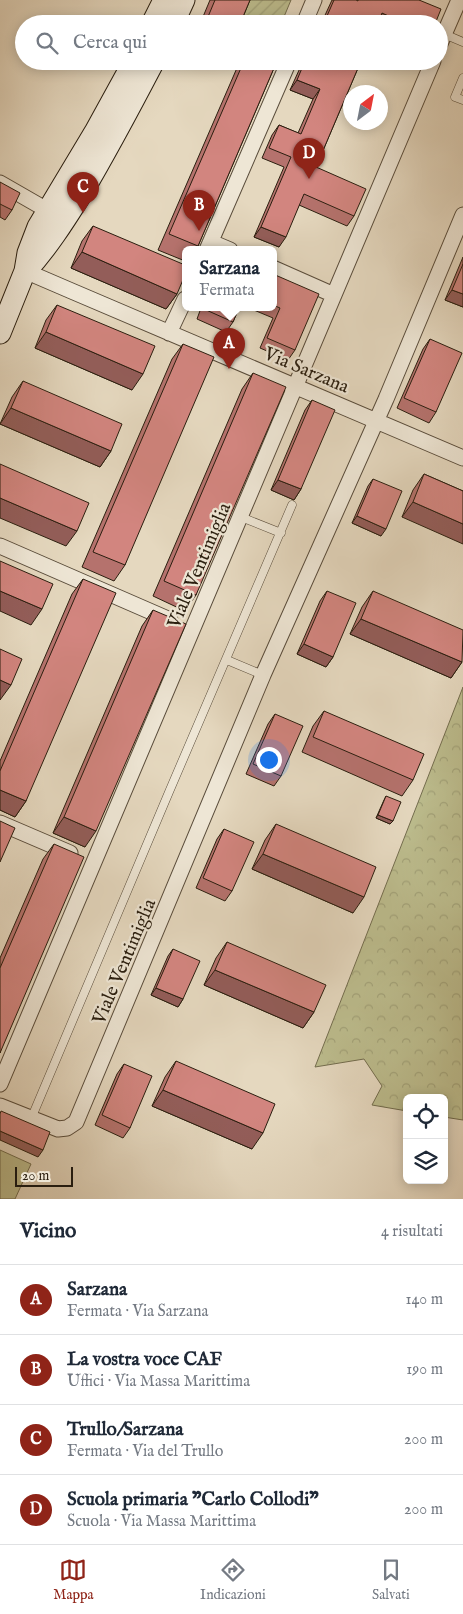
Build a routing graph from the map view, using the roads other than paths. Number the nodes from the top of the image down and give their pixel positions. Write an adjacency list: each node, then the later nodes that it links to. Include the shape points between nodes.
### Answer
1 (164, 0): 5 (street)
2 (184, 0): 6 (street)
3 (314, 0): 7 (street)
4 (459, 0): 8 (street)
5 (156, 15)
6 (177, 15)
7 (308, 15)
8 (448, 26)
9 (448, 41): 10 (lane)
10 (463, 42)
11 (129, 70): 18 (street)
12 (149, 70): 22 (street, via 103,158 62,225)
13 (284, 70): 20 (street)
14 (429, 70): 23 (street, Viale Ventimiglia)
15 (463, 78): 16 (lane, via 455,97)
16 (463, 100)
17 (0, 184): 18 (street)
18 (47, 210): 22 (street, via 31,242)
19 (463, 215): 28 (street, Viale Ventimiglia)
20 (209, 246)
21 (277, 270): 23 (street)
22 (25, 271): 25 (street); 26 (street, Via Sarzana)
23 (334, 295): 27 (street, Viale Ventimiglia)
24 (182, 306): 26 (street)
25 (0, 333)
26 (170, 334): 27 (street, Via Sarzana)
27 (295, 386): 28 (street, Via Sarzana); 31 (street, Viale Ventimiglia)
28 (376, 420): 29 (street, Via Sarzana); 36 (street, Viale Ventimiglia)
29 (463, 458)
30 (292, 505): 32 (lane)
31 (240, 517): 32 (lane); 34 (street, Viale Ventimiglia)
32 (280, 533): 35 (lane)
33 (0, 546): 34 (street)
34 (193, 629): 38 (street, Viale Ventimiglia)
35 (227, 660): 36 (lane); 41 (lane)
36 (264, 675): 41 (street, Viale Ventimiglia, via 76,1122 58,1129)
37 (0, 823): 38 (street)
38 (92, 863): 39 (street, Viale Ventimiglia)
39 (0, 1084)
40 (0, 1106): 41 (street, Viale Ventimiglia)
41 (31, 1119)

